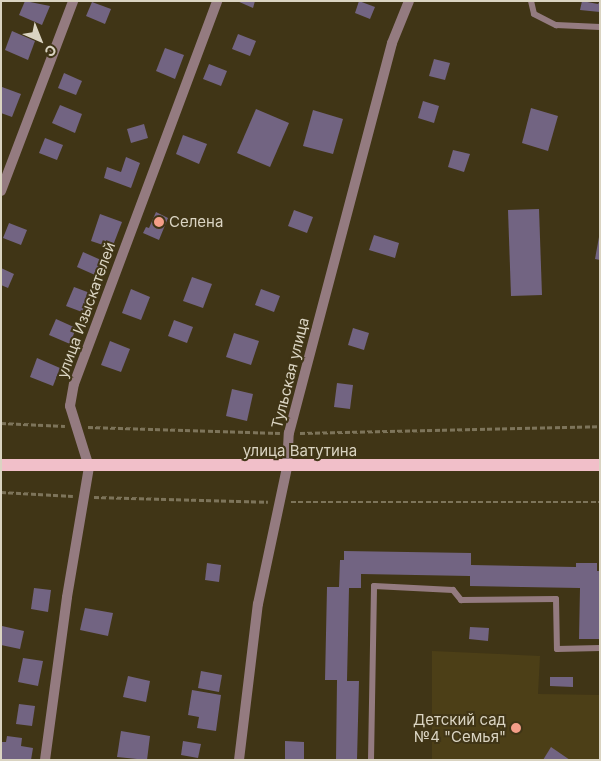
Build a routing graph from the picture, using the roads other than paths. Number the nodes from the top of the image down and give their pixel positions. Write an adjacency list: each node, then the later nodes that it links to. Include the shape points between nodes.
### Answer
1 (73, 1): 6 (street)
2 (217, 1): 9 (street, улица Изыскателей, via 74,384 70,406)
3 (409, 1): 10 (street, Тульская улица, via 392,43 289,433)
4 (530, 1): 5 (lane, via 534,14 556,25)
5 (600, 27)
6 (1, 191)
7 (600, 465): 10 (main road, улица Ватутина)
8 (1, 466): 9 (main road, улица Ватутина)
9 (89, 467): 10 (main road, улица Ватутина); 12 (street, улица Изыскателей)
10 (287, 467): 13 (street, Тульская улица, via 258,604)
11 (600, 648): 14 (lane, via 557,650 556,599 461,600 454,590 374,586)
12 (45, 760)
13 (239, 760)
14 (371, 760)

